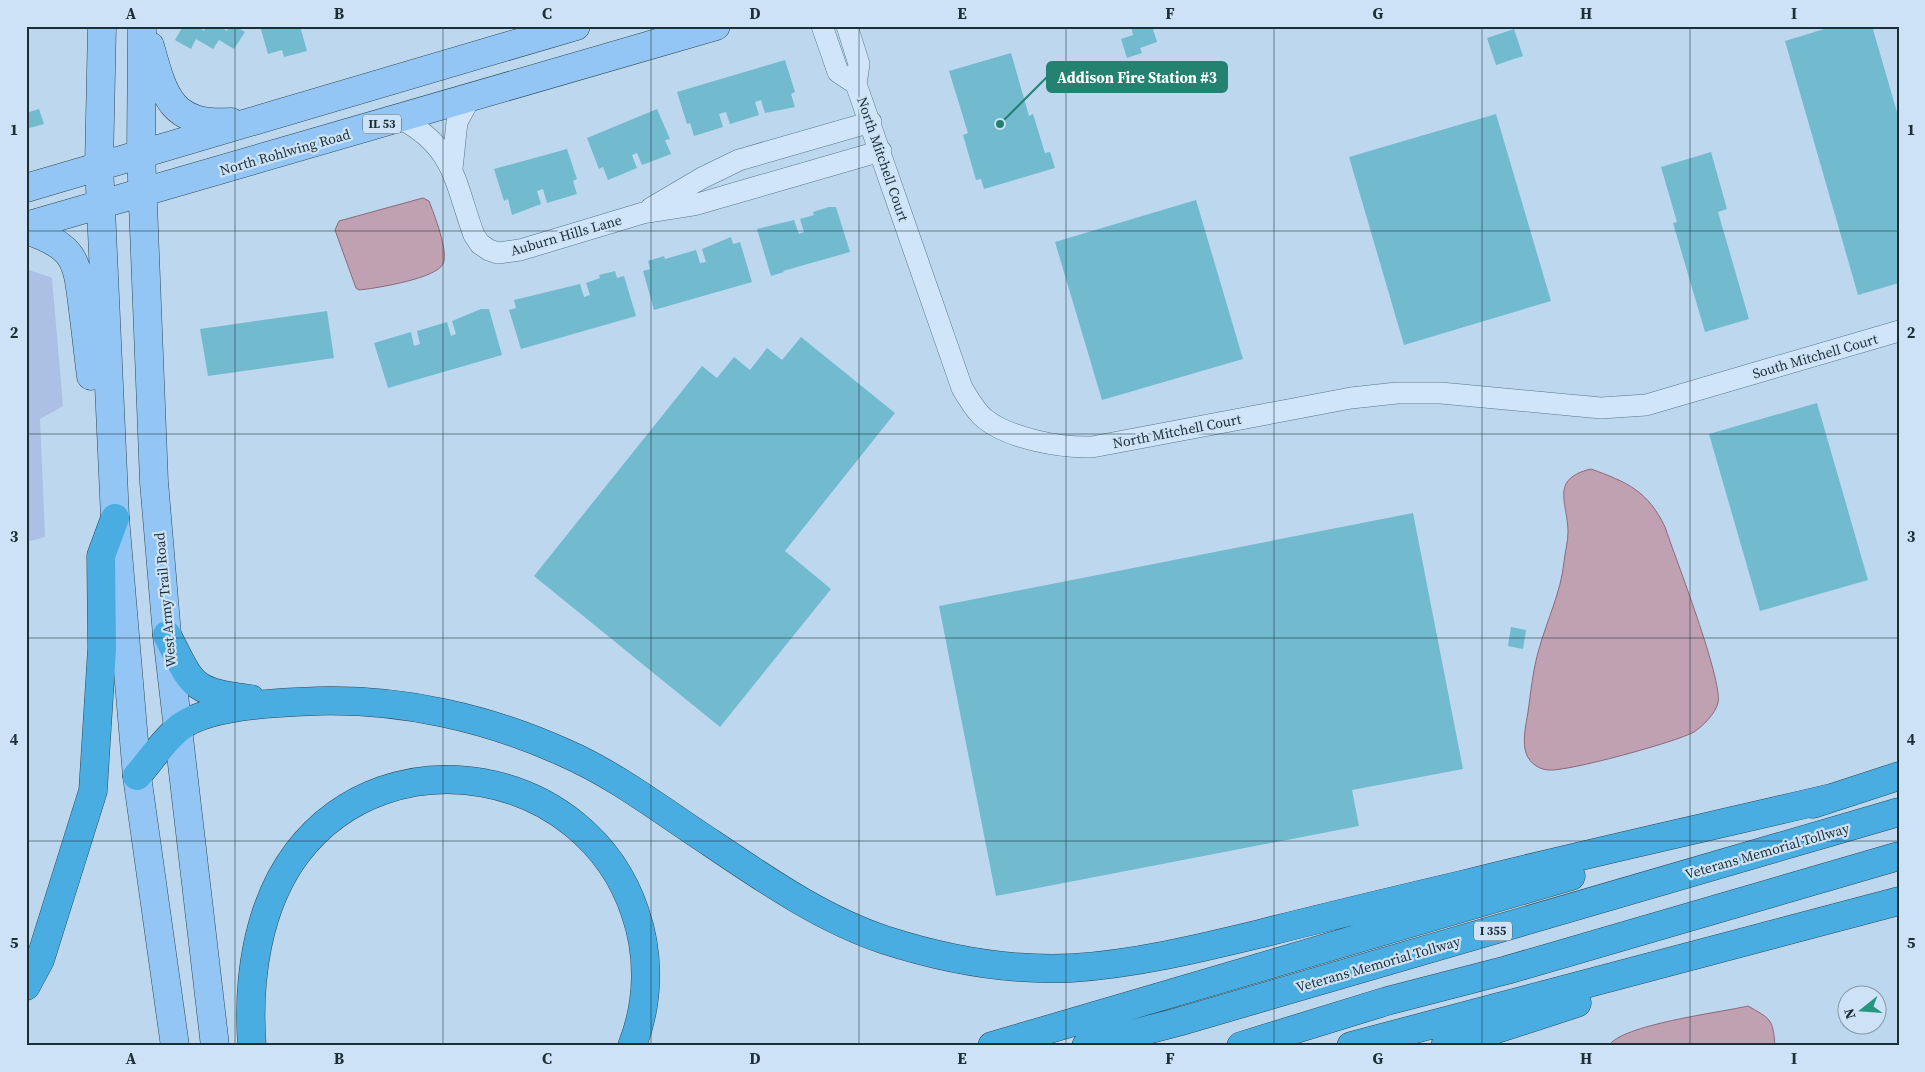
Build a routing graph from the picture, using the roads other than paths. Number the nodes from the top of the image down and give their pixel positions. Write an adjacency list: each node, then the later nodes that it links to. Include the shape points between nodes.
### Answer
1 (102, 26): 15 (main road)
2 (143, 26): 10 (main road, via 169,100 181,114 213,123); 14 (main road, West Army Trail Road)
3 (576, 26): 10 (main road)
4 (716, 26): 8 (main road, North Rohlwing Road / IL 53)
5 (822, 26): 7 (street, North Mitchell Court, via 838,72)
6 (847, 26): 7 (street, North Mitchell Court, via 859,64)
7 (856, 84): 11 (street, North Mitchell Court)
8 (469, 100): 9 (main road, North Rohlwing Road / IL 53); 16 (street, Auburn Hills Lane, via 457,122)
9 (401, 119): 16 (street, Auburn Hills Lane, via 428,135); 19 (main road, North Rohlwing Road / IL 53)
10 (252, 121): 14 (main road)
11 (871, 122): 12 (street, Auburn Hills Lane); 13 (street, North Mitchell Court)
12 (774, 149): 17 (street); 21 (street, Auburn Hills Lane, via 710,174)
13 (881, 151): 17 (street, Auburn Hills Lane); 24 (street, North Mitchell Court, via 962,388 986,420 1043,443 1060,447 1092,447 1351,398 1397,393 1441,393 1622,408 1646,405)
14 (141, 153): 15 (main road); 19 (main road, West Army Trail Road)
15 (99, 165): 18 (main road); 20 (main road)
16 (452, 169): 21 (street, Auburn Hills Lane, via 474,236 480,244 498,252 520,250)
17 (784, 179): 21 (street, Auburn Hills Lane, via 694,205)
18 (26, 188)
19 (143, 193): 20 (main road, North Rohlwing Road / IL 53); 26 (main road, West Army Trail Road, via 154,482)
20 (101, 206): 22 (main road, North Rohlwing Road / IL 53); 25 (main road)
21 (643, 213)
22 (26, 228): 25 (main road, via 57,243 78,270 91,380)
23 (1899, 331): 24 (street, South Mitchell Court)
24 (1730, 381)
25 (115, 518): 29 (main road); 36 (highway, via 101,556 102,648 93,791 40,960)
26 (167, 635): 27 (highway, via 187,674 202,689 215,694); 28 (main road, West Army Trail Road)
27 (273, 702): 28 (highway, via 197,717); 31 (highway, via 350,700 417,707 482,722 567,753 598,770 787,893 829,916 882,939 937,954 1028,967 1118,964 1200,948)
28 (178, 728): 29 (highway); 38 (main road, West Army Trail Road)
29 (137, 776): 37 (main road)
30 (1899, 776): 31 (highway)
31 (1831, 798): 41 (highway)
32 (1899, 812): 42 (highway, Veterans Memorial Tollway / I 355)
33 (1899, 856): 43 (highway, via 1507,970 1387,1001)
34 (1899, 901): 35 (highway)
35 (1794, 929): 44 (highway); 45 (highway)
36 (26, 986)
37 (175, 1046)
38 (215, 1046)
39 (252, 1046): 40 (highway, via 255,961 270,901 297,854 330,821 366,798 413,782 441,780 497,784 537,800 576,824 610,862 632,900 643,939 645,995)
40 (632, 1046)
41 (992, 1046)
42 (1086, 1046)
43 (1241, 1046)
44 (1351, 1046)
45 (1445, 1046)

